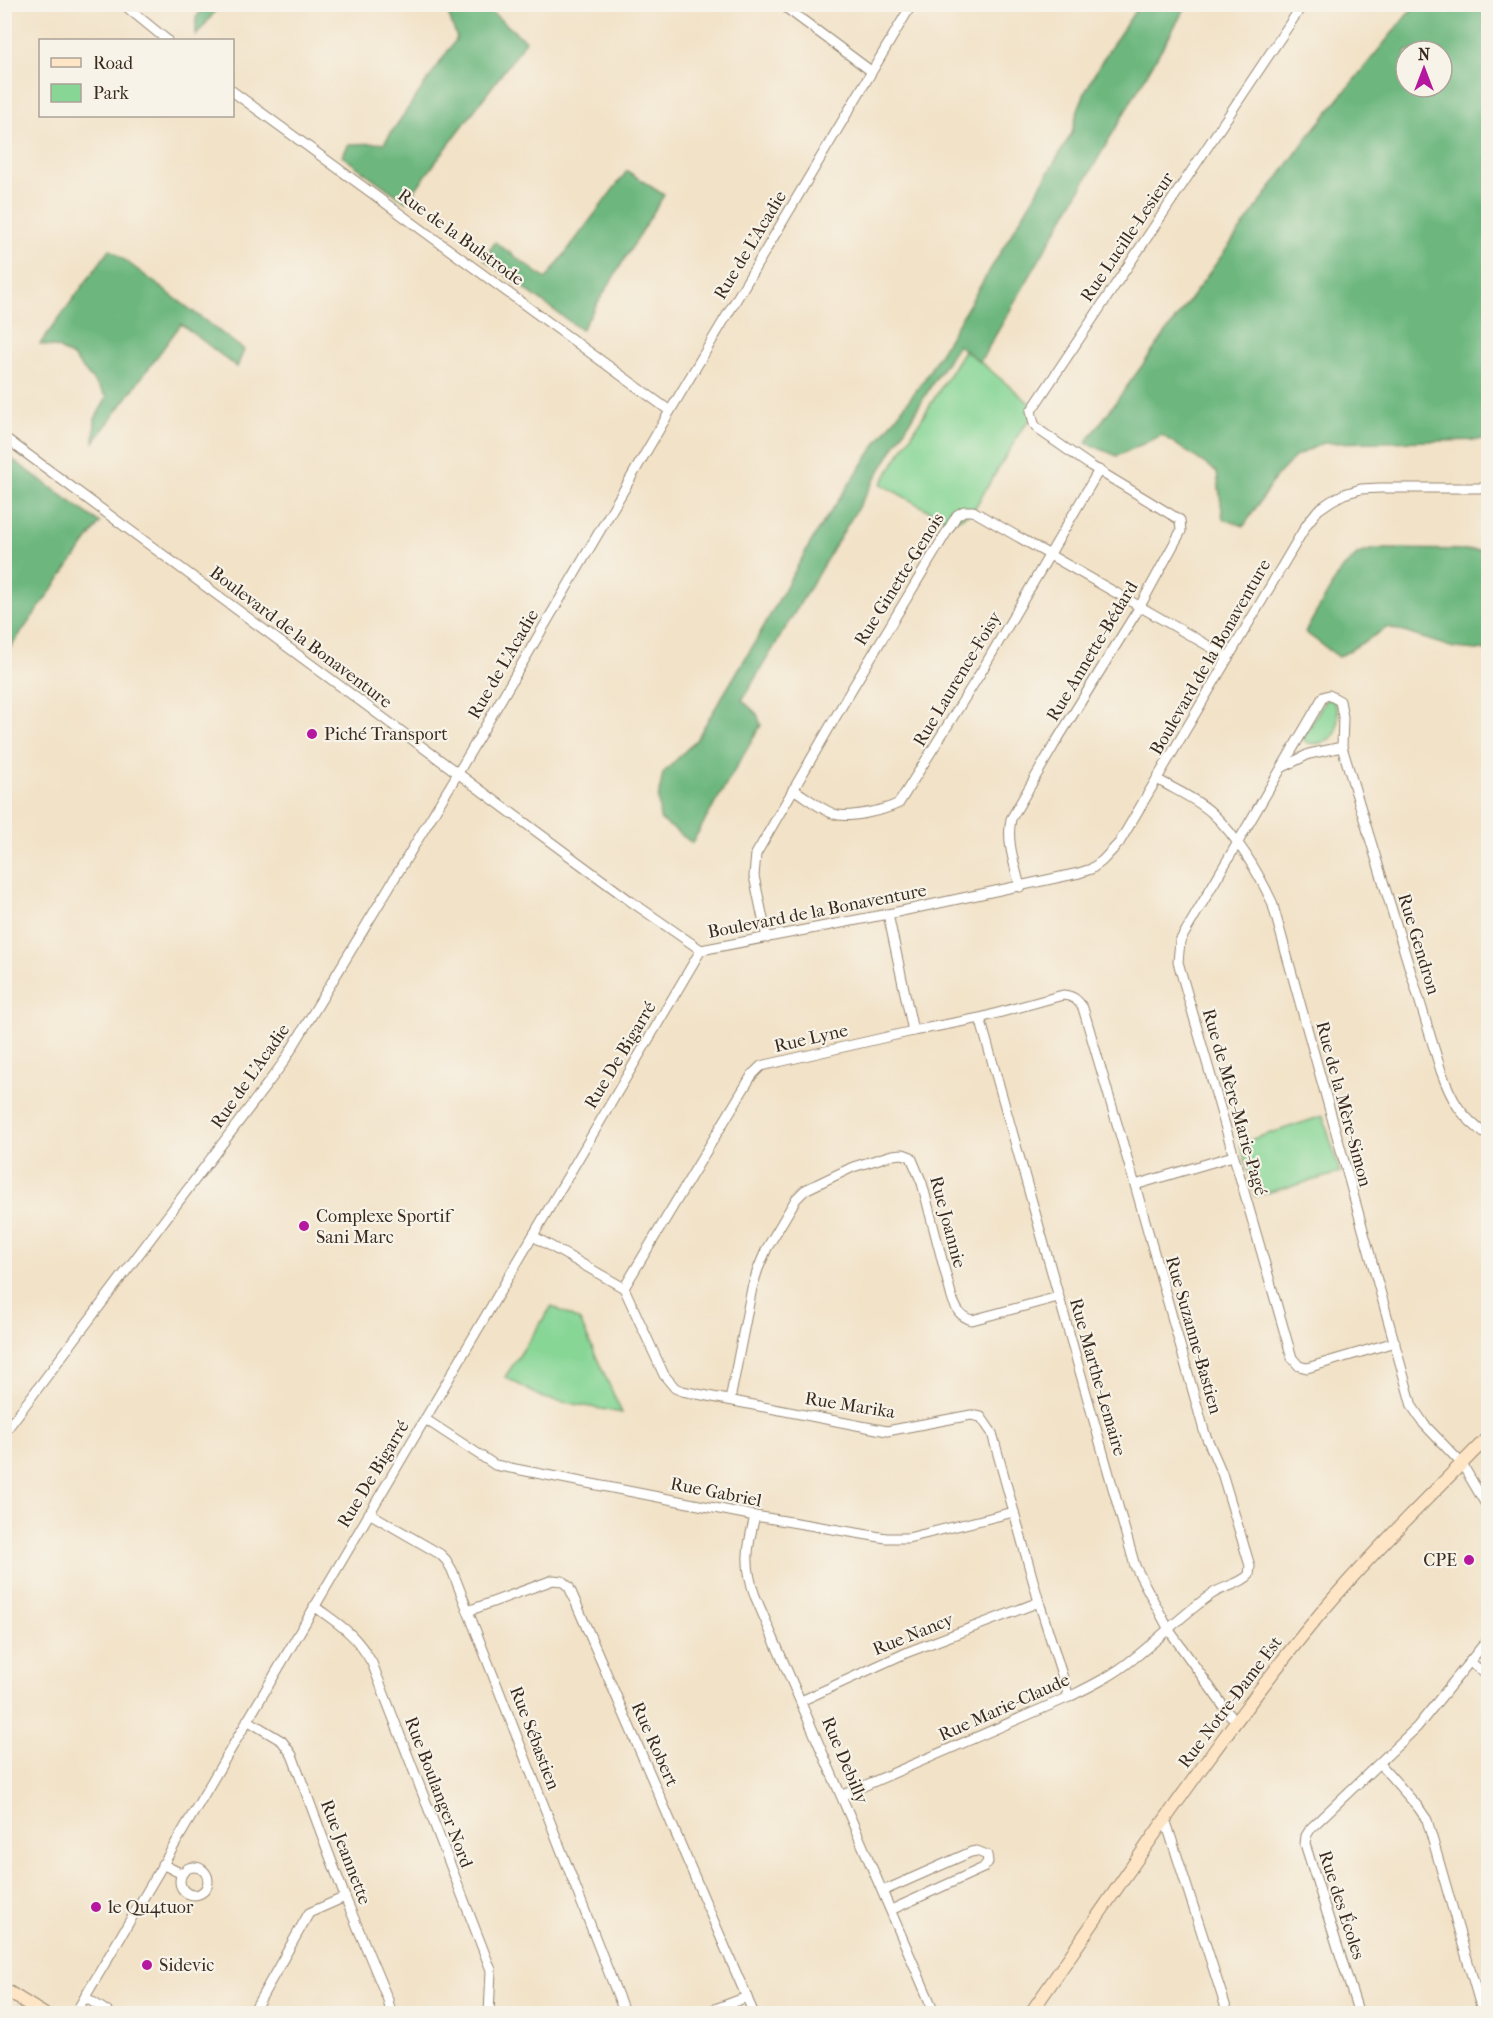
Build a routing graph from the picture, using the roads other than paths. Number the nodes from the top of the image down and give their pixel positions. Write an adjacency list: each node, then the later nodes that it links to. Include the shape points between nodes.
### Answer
1 (123, 4): 5 (street)
2 (781, 4): 6 (street)
3 (912, 4): 6 (street, Rue de L'Acadie)
4 (1303, 4): 10 (street, Rue Lucille-Lesieur, via 1033,406 1031,418 1039,430)
5 (166, 39)
6 (871, 72): 8 (street, Rue de L'Acadie)
7 (234, 92): 8 (street, Rue de la Bulstrode)
8 (670, 411): 17 (street, Rue de L'Acadie)
9 (4, 437): 17 (street, Boulevard de la Bonaventure)
10 (1099, 470): 12 (street, Rue Laurence-Foisy); 13 (street, Rue Annette-Bédard, via 1180,520 1182,526)
11 (1488, 488): 14 (street, Boulevard de la Bonaventure, via 1361,489 1331,501 1307,524)
12 (1049, 556): 13 (street, Rue Ginette-Genois); 19 (street, Rue Laurence-Foisy, via 899,803 891,808 844,816 833,814); 19 (street, Rue Ginette-Genois, via 973,511 957,515)
13 (1139, 608): 14 (street, Rue Ginette-Genois); 21 (street, Rue Annette-Bédard, via 1011,819 1010,845)
14 (1228, 657): 18 (street, Boulevard de la Bonaventure)
15 (1342, 747): 16 (street, via 1309,754); 16 (street, Rue de Mère-Marie-Pagé, via 1340,701 1323,696); 28 (street, Rue Gendron, via 1450,1095 1469,1122)
16 (1281, 768): 20 (street, Rue de Mère-Marie-Pagé)
17 (458, 773): 24 (street, Boulevard de la Bonaventure); 37 (street, Rue de L'Acadie, via 283,1063)
18 (1157, 779): 20 (street, Rue de la Mère-Simon, via 1213,814); 21 (street, Boulevard de la Bonaventure, via 1119,843 1102,861 1079,873)
19 (793, 789): 23 (street, Rue Ginette-Genois, via 753,865)
20 (1237, 843): 29 (street, Rue de Mère-Marie-Pagé, via 1177,952); 34 (street, Rue de la Mère-Simon, via 1272,902)
21 (1020, 887): 22 (street, Boulevard de la Bonaventure)
22 (888, 914): 23 (street, Boulevard de la Bonaventure); 27 (street)
23 (767, 938): 24 (street, Boulevard de la Bonaventure)
24 (701, 950): 31 (street, Rue De Bigarré)
25 (1083, 1008): 26 (street, Rue Lyne, via 1073,996 1063,995); 30 (street, Rue Suzanne-Bastien)
26 (980, 1018): 27 (street, Rue Lyne); 33 (street, Rue Marthe-Lemaire)
27 (913, 1031): 32 (street, Rue Lyne, via 761,1066)
28 (1488, 1136)
29 (1233, 1156): 30 (street); 34 (street, Rue de Mère-Marie-Pagé, via 1292,1358 1299,1366 1313,1367)
30 (1135, 1185): 47 (street, Rue Suzanne-Bastien, via 1205,1434 1222,1473 1250,1566 1244,1580 1211,1595)
31 (532, 1236): 32 (street); 36 (street, Rue De Bigarré)
32 (624, 1288): 35 (street, Rue Marika, via 669,1382 682,1391)
33 (1058, 1297): 35 (street, Rue Joannie, via 972,1320 964,1318 952,1298 911,1157 892,1155 853,1167 805,1190 767,1248 752,1288); 47 (street, Rue Marthe-Lemaire, via 1135,1566)
34 (1395, 1342): 39 (street, Rue de la Mère-Simon, via 1417,1416)
35 (730, 1400): 41 (street, Rue Marika, via 887,1431 971,1415 981,1417 992,1433)
36 (425, 1419): 42 (street, Rue De Bigarré); 43 (street, Rue Gabriel, via 495,1465)
37 (4, 1433)
38 (1488, 1437): 39 (street, Rue Notre-Dame Est)
39 (1462, 1464): 40 (street, Rue de la Mère-Simon); 54 (street, Rue Notre-Dame Est, via 1321,1613)
40 (1488, 1508)
41 (1014, 1512): 43 (street, Rue Gabriel, via 895,1539); 44 (street, Rue Marika)
42 (369, 1513): 45 (street, Rue De Bigarré); 46 (street, Rue Sébastien, via 440,1554)
43 (755, 1516): 52 (street, Rue Debilly, via 746,1551 748,1574)
44 (1039, 1602): 51 (street, Rue Marika); 52 (street, Rue Nancy, via 908,1652)
45 (314, 1606): 53 (street, Rue De Bigarré); 71 (street, Rue Boulanger Nord, via 353,1635 372,1663 490,1970)
46 (468, 1611): 65 (street, Rue Robert, via 553,1580 568,1587); 72 (street, Rue Sébastien)
47 (1169, 1630): 51 (street, Rue Marie-Claude, via 1114,1674); 54 (street, Rue Marthe-Lemaire)
48 (1488, 1639): 49 (street, Rue des Écoles)
49 (1470, 1662): 50 (street); 55 (street, Rue des Écoles, via 1417,1727)
50 (1488, 1676)
51 (1069, 1697): 56 (street, Rue Marie-Claude)
52 (801, 1701): 56 (street, Rue Debilly)
53 (247, 1720): 58 (street, Rue De Bigarré); 61 (street, Rue Jeannette, via 282,1741 292,1755)
54 (1237, 1721): 57 (street, Rue Notre-Dame Est)
55 (1380, 1764): 78 (street, Rue des Écoles, via 1311,1828 1305,1844); 79 (street, via 1427,1820)
56 (843, 1796): 60 (street, Rue Debilly)
57 (1165, 1819): 76 (street, Rue Notre-Dame Est); 77 (street)
58 (162, 1864): 59 (street); 64 (street, Rue De Bigarré)
59 (182, 1874)
60 (883, 1891): 62 (street, Rue Debilly); 62 (street, via 971,1852 987,1855 988,1862 983,1868)
61 (345, 1897): 69 (street, via 309,1913); 70 (street, Rue Jeannette)
62 (891, 1910): 75 (street, Rue Debilly)
63 (4, 1989): 66 (street)
64 (85, 1997): 67 (street, Rue De Bigarré); 68 (street)
65 (747, 1997): 73 (street); 74 (street, Rue Robert)
66 (44, 2013)
67 (75, 2013)
68 (111, 2013)
69 (252, 2013)
70 (391, 2013)
71 (489, 2013)
72 (625, 2013)
73 (702, 2013)
74 (754, 2013)
75 (935, 2013)
76 (1030, 2013)
77 (1228, 2013)
78 (1359, 2013)
79 (1483, 2013)

